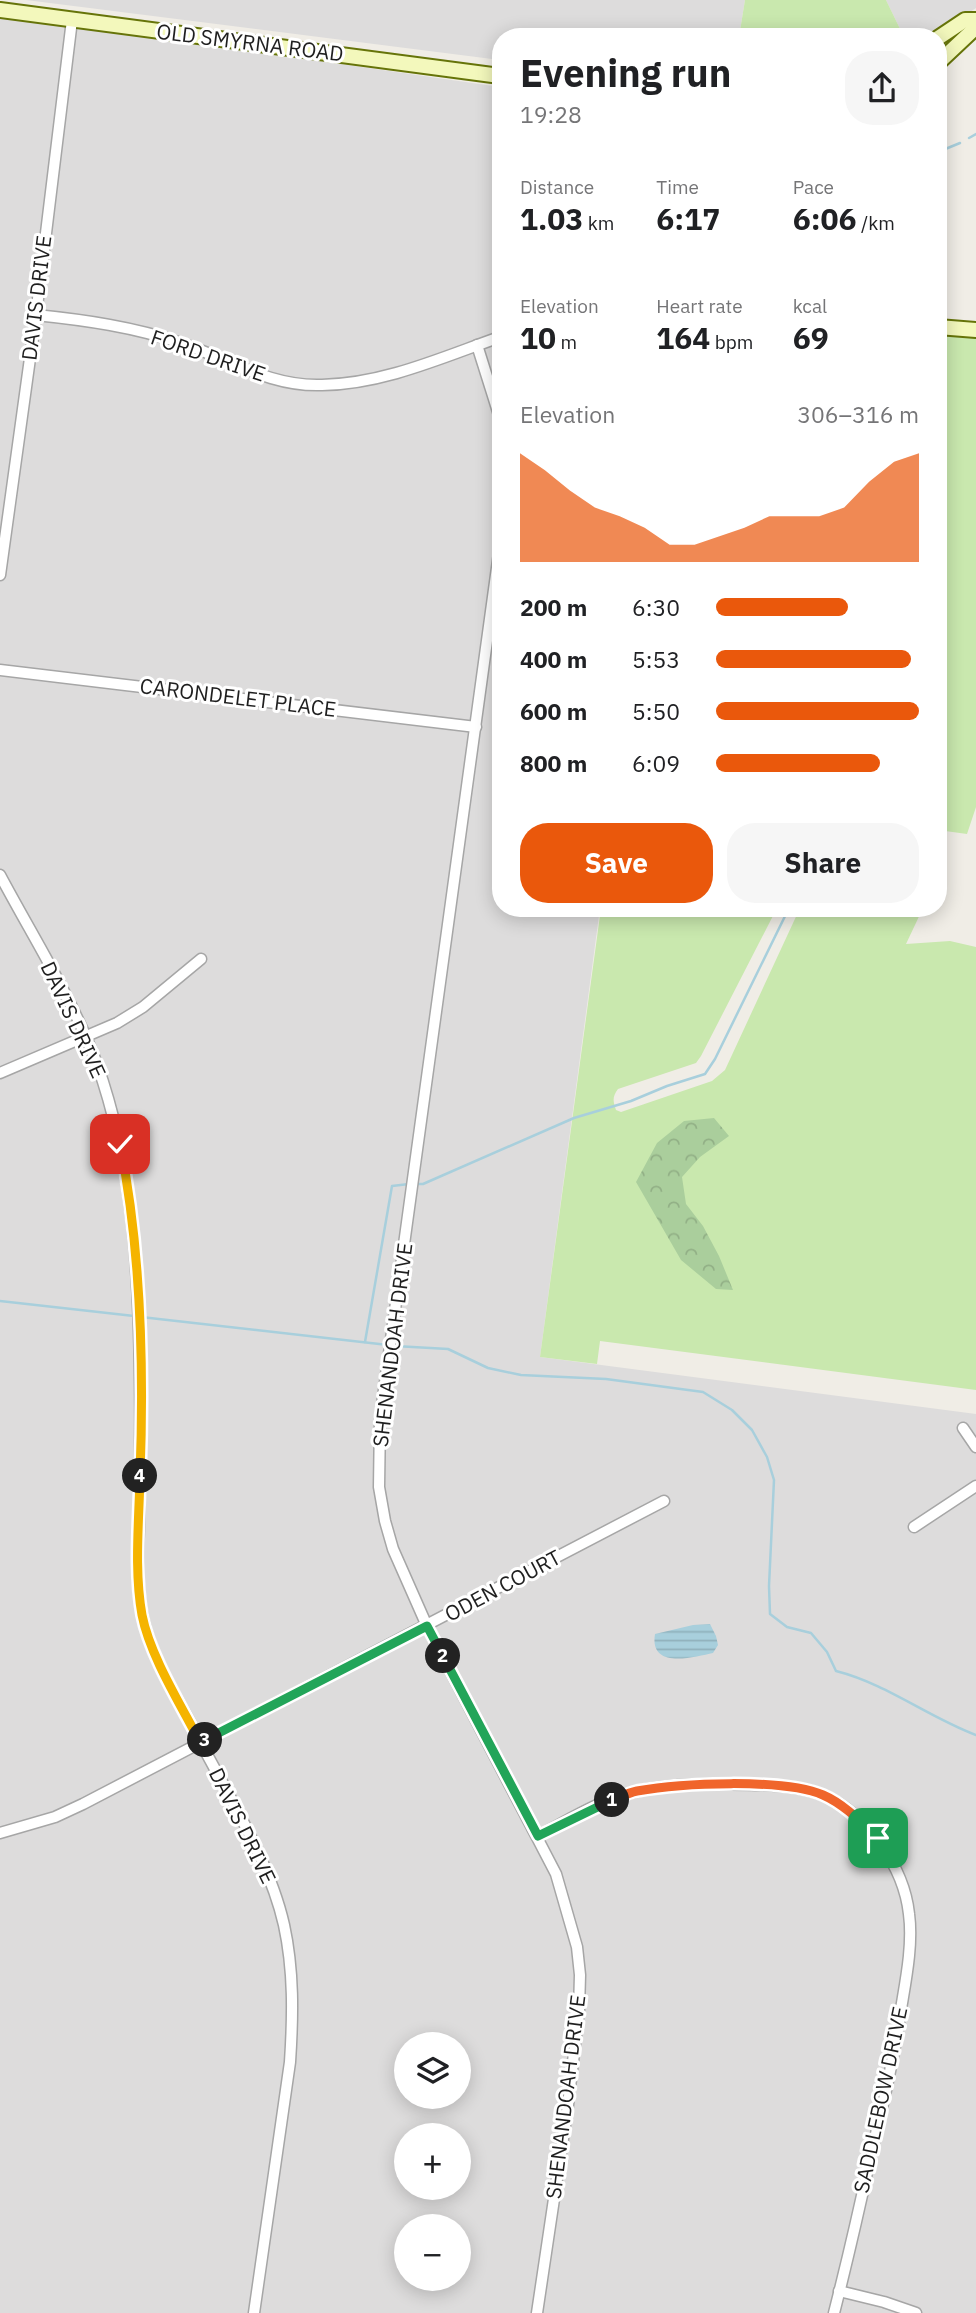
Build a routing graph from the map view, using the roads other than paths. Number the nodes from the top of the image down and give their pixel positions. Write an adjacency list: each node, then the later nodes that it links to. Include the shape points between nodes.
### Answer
1 (0, 10): 2 (street, OLD SMYRNA ROAD)
2 (72, 20): 6 (street, OLD SMYRNA ROAD); 7 (street, DAVIS DRIVE)
3 (976, 22): 4 (street, via 965,20); 5 (street)
4 (947, 32)
5 (947, 55)
6 (492, 75)
7 (36, 315): 11 (street, FORD DRIVE, via 108,324 181,343 267,379 319,386 384,377); 13 (street, DAVIS DRIVE)
8 (947, 328): 9 (street)
9 (976, 330)
10 (492, 340): 11 (street, FORD DRIVE)
11 (477, 345): 12 (street)
12 (492, 393)
13 (0, 575)
14 (492, 606): 16 (street, SHENANDOAH DRIVE)
15 (0, 670): 16 (street, CARONDELET PLACE)
16 (476, 727): 26 (street, SHENANDOAH DRIVE, via 380,1419 379,1487 385,1521)
17 (0, 874): 19 (street, DAVIS DRIVE)
18 (201, 959): 19 (street, via 143,1007)
19 (86, 1037): 20 (street); 27 (street, DAVIS DRIVE, via 109,1103 127,1181 139,1323 138,1583 143,1618)
20 (0, 1073)
21 (963, 1428): 22 (street)
22 (976, 1447)
23 (976, 1486): 25 (street)
24 (664, 1501): 26 (street, ODEN COURT)
25 (914, 1527)
26 (427, 1626): 27 (street, ODEN COURT); 29 (street, SHENANDOAH DRIVE)
27 (200, 1742): 28 (street, ODEN COURT, via 55,1817); 31 (street, DAVIS DRIVE, via 276,1898 293,1989 290,2062)
28 (0, 1833)
29 (538, 1836): 30 (street, SADDLEBOW DRIVE, via 633,1792 746,1784 785,1786 823,1795 878,1838 905,1893 908,1951 895,2054); 32 (street, SHENANDOAH DRIVE, via 571,1920 580,1975 568,2105)
30 (839, 2291): 33 (street, SADDLEBOW DRIVE); 34 (street)
31 (254, 2313)
32 (537, 2313)
33 (834, 2313)
34 (916, 2313)

